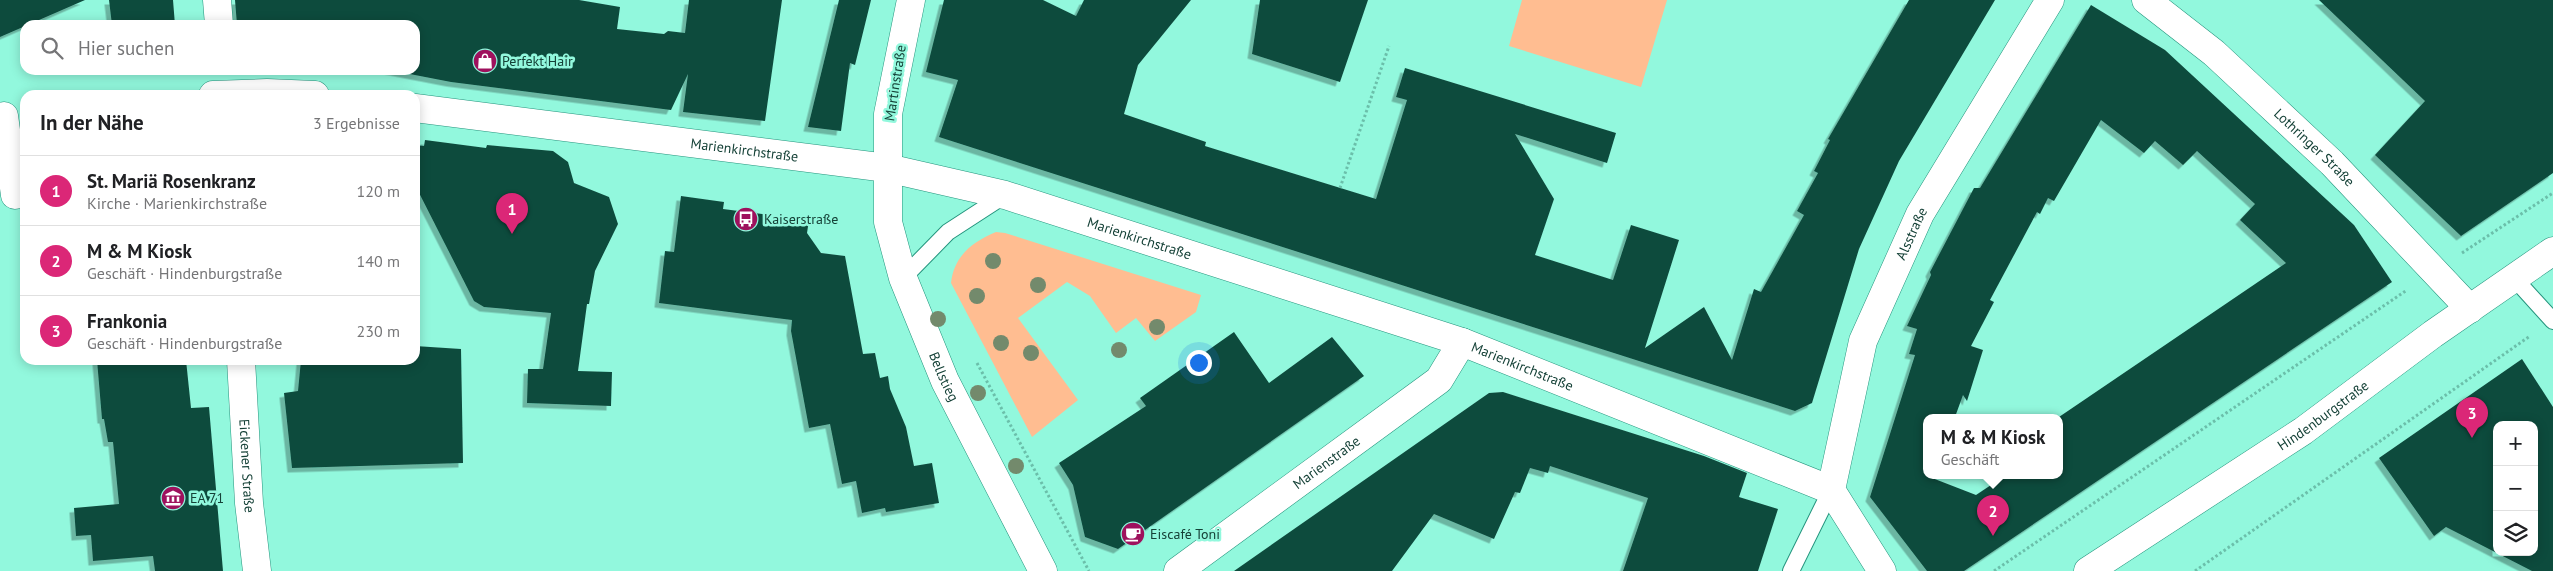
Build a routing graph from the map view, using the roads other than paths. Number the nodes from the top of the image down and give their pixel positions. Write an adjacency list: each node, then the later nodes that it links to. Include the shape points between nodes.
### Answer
1 (217, 0): 5 (street)
2 (912, 0): 10 (street, Martinstraße, via 888,114)
3 (2050, 0): 20 (street, Alsstraße, via 1920,214 1862,341)
4 (2146, 0): 16 (street, Lothringer Straße, via 2214,53 2332,163)
5 (219, 20)
6 (221, 88): 7 (street)
7 (252, 90)
8 (420, 109): 10 (street, Marienkirchstraße)
9 (10, 115): 12 (street)
10 (887, 168): 11 (street, Marienkirchstraße); 14 (street, Bellstieg, via 888,222)
11 (1005, 195): 14 (lane, via 948,232); 18 (street, Marienkirchstraße)
12 (13, 198)
13 (2553, 252): 15 (street, Hindenburgstraße)
14 (903, 278): 22 (street, Bellstieg, via 945,381)
15 (2514, 278): 16 (street, Hindenburgstraße); 17 (lane)
16 (2470, 309): 26 (street, Hindenburgstraße, via 2302,431)
17 (2553, 321)
18 (1462, 342): 20 (street, Marienkirchstraße); 23 (street, Marienstraße, via 1439,380)
19 (241, 365): 21 (street, Eickener Straße, via 249,504)
20 (1830, 490): 24 (lane, Alsstraße); 25 (street)
21 (257, 571)
22 (1043, 571)
23 (1178, 571)
24 (1791, 571)
25 (1882, 571)
26 (2088, 571)

